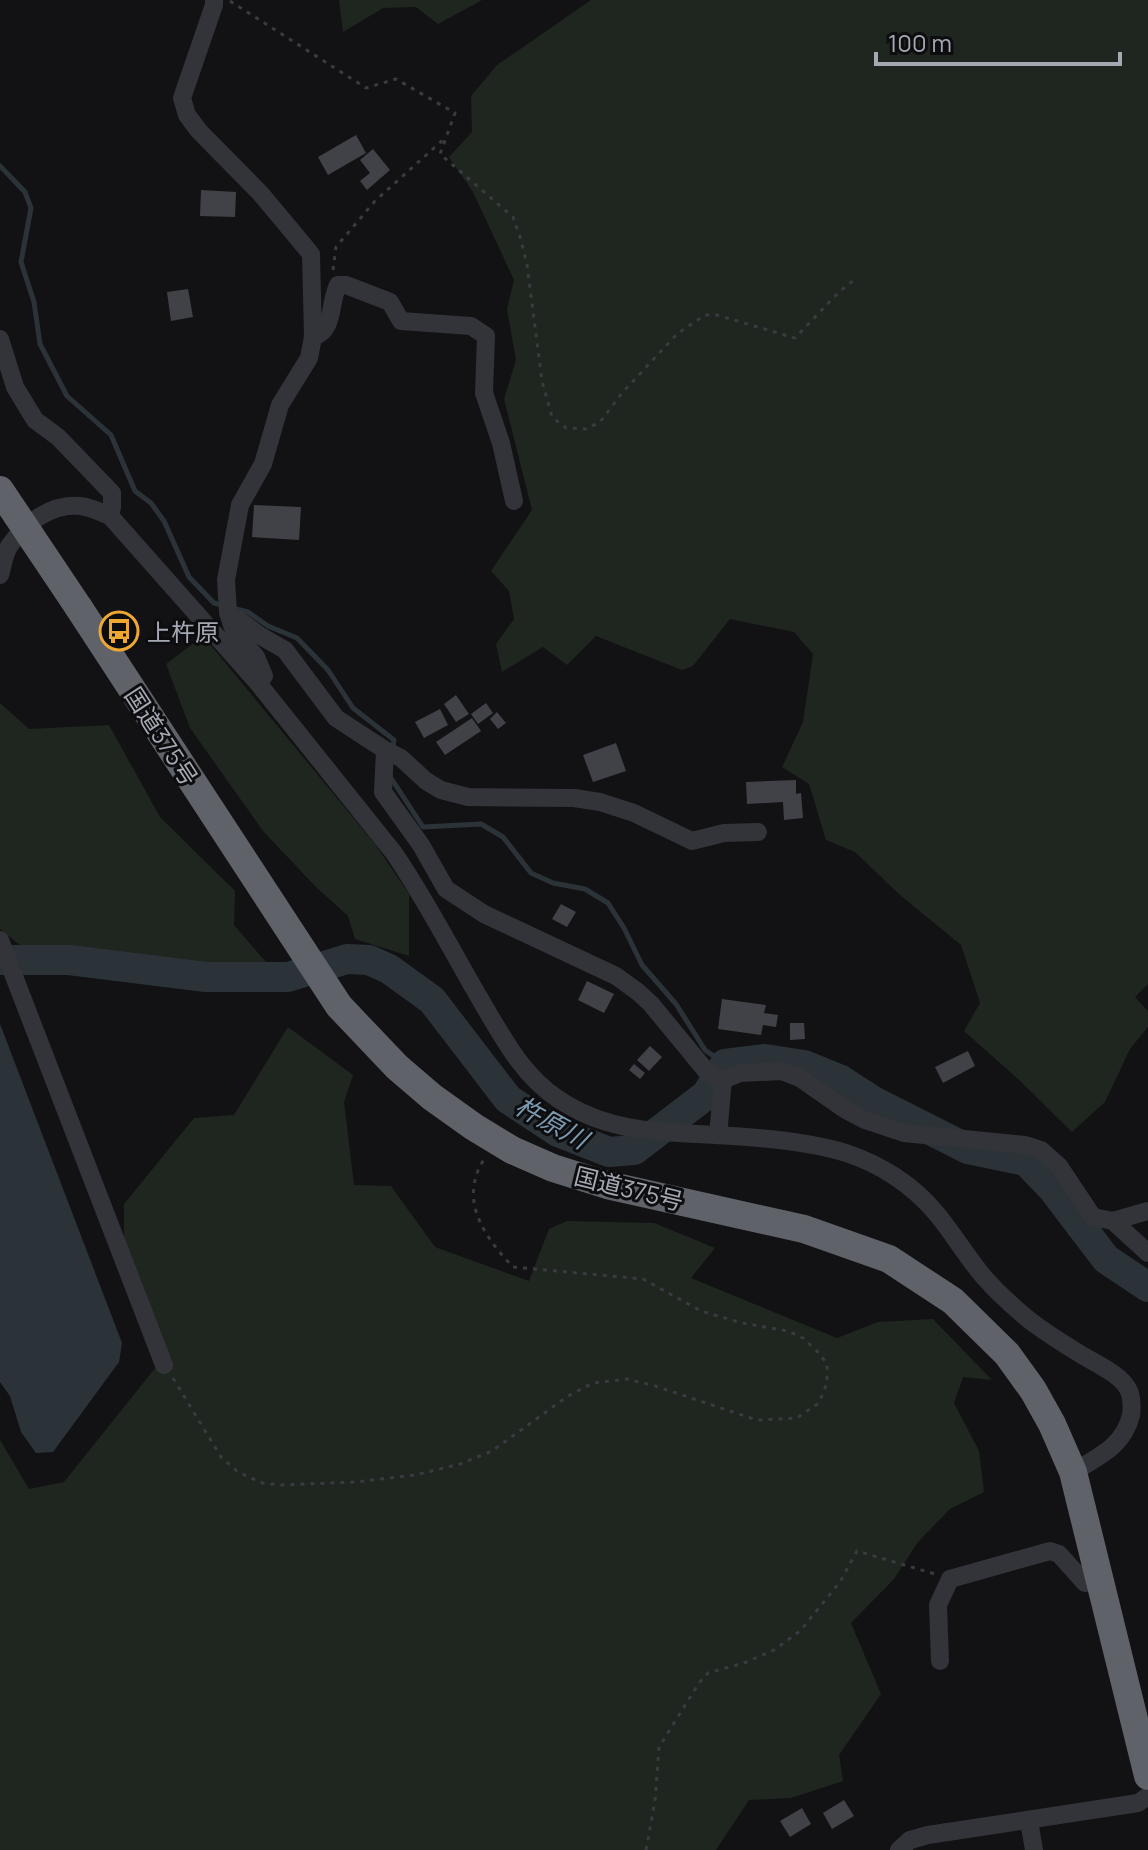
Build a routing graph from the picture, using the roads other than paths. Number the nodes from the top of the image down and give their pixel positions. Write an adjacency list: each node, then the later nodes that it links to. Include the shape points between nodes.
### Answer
1 (214, 0): 2 (street, via 182,98 199,131 311,254)
2 (313, 337): 5 (street, via 330,319 338,285 390,302 401,321 471,326 486,336 484,393); 8 (street, via 309,358 280,405 263,464 240,505 226,580)
3 (0, 339): 6 (street, via 15,387 35,420 112,493)
4 (0, 490): 19 (highway, 国道375号, bridge, via 339,1006 397,1067 493,1139 553,1168 804,1229 889,1259 953,1301 1007,1354 1033,1390)
5 (514, 501)
6 (110, 516): 7 (street, via 75,505 45,512 8,547); 9 (street)
7 (0, 575)
8 (228, 611): 9 (street, via 234,631 264,676); 10 (street, via 285,650 336,718)
9 (258, 683): 14 (street, via 401,863 514,1056 538,1083 584,1114 622,1127)
10 (393, 754): 11 (street, via 441,790 468,797 600,802 692,841); 13 (street, via 383,792 446,889 484,914 616,976 651,1004 707,1072)
11 (758, 832)
12 (0, 940): 18 (street)
13 (723, 1080): 14 (street); 16 (street, via 740,1073 782,1071 865,1120 904,1133 1041,1150 1059,1166 1093,1217)
14 (718, 1135): 19 (street, via 821,1146 878,1167 936,1212 982,1275 1035,1325 1115,1375 1129,1391 1127,1430 1111,1449)
15 (1148, 1211): 16 (street)
16 (1113, 1221): 17 (street)
17 (1148, 1253)
18 (164, 1365)
19 (1073, 1472): 20 (highway, 国道375号)
20 (1100, 1580): 21 (street, via 1085,1583 1050,1551 950,1579 938,1605); 22 (highway, 国道375号)
21 (940, 1661)
22 (1148, 1776)
23 (1148, 1796): 24 (street, via 1138,1803)
24 (1029, 1821): 25 (street, via 928,1835); 26 (street)
25 (899, 1850)
26 (1034, 1850)

